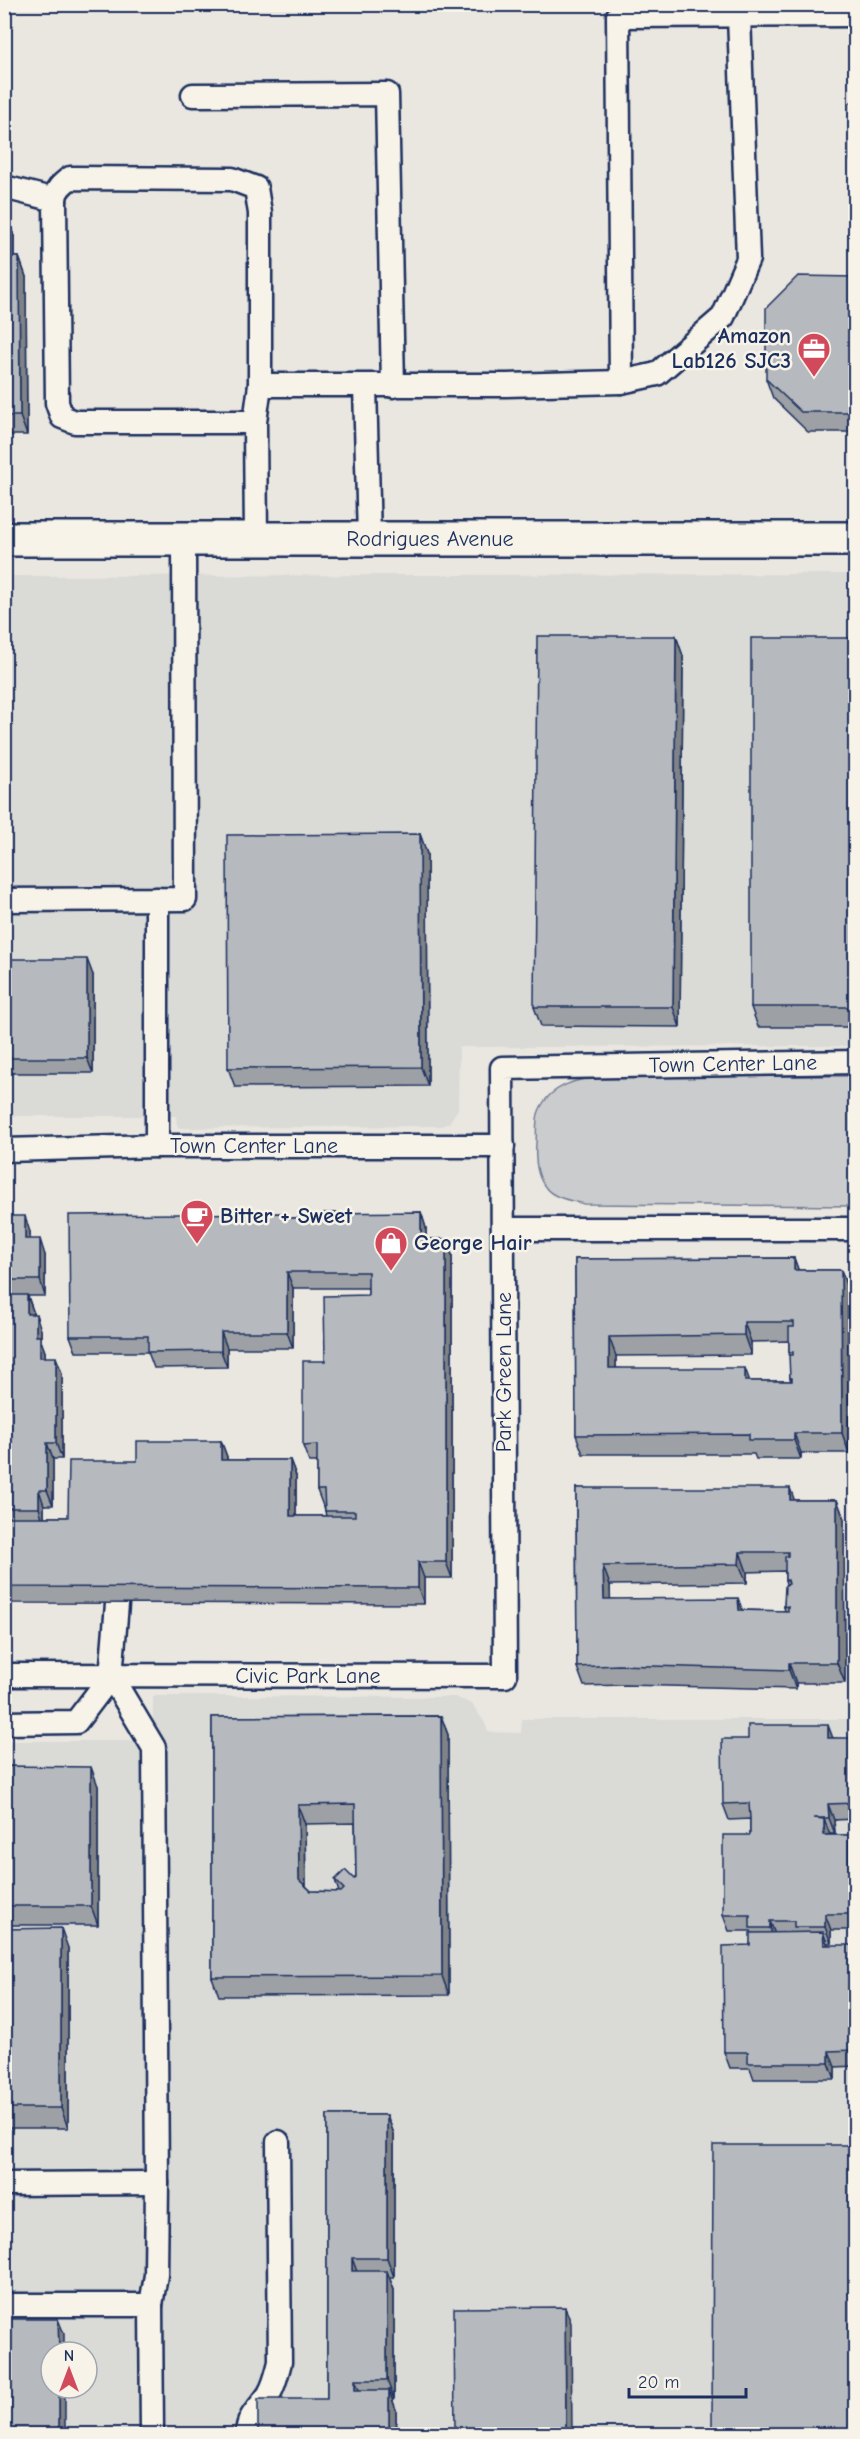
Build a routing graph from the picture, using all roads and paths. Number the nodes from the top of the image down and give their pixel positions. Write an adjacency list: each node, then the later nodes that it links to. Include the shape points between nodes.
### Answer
1 (855, 15): 2 (lane)
2 (739, 16): 6 (lane, via 748,259 723,317 657,374); 6 (lane, via 618,16)
3 (193, 95): 9 (lane, via 387,94)
4 (4, 187): 5 (lane)
5 (55, 200): 7 (lane, via 61,185 70,178 232,179 256,188 260,213); 10 (lane, via 57,403 62,417 75,422)
6 (621, 382): 9 (lane)
7 (260, 386): 8 (lane); 10 (lane)
8 (365, 386): 9 (lane); 14 (lane)
9 (393, 386)
10 (255, 422): 13 (lane)
11 (4, 539): 12 (street, Rodrigues Avenue)
12 (183, 539): 13 (street, Rodrigues Avenue); 16 (lane, via 185,899)
13 (256, 539): 14 (street, Rodrigues Avenue)
14 (369, 539): 15 (street, Rodrigues Avenue)
15 (855, 539)
16 (157, 899): 17 (lane); 20 (lane)
17 (4, 900)
18 (855, 1062): 19 (lane, Town Center Lane)
19 (502, 1068): 21 (lane, Park Green Lane)
20 (157, 1146): 21 (lane, Town Center Lane); 22 (lane, Town Center Lane)
21 (503, 1146): 23 (lane, Park Green Lane)
22 (4, 1150)
23 (504, 1229): 24 (lane); 28 (lane, Park Green Lane)
24 (855, 1229)
25 (117, 1604): 27 (lane)
26 (4, 1676): 27 (lane, Civic Park Lane)
27 (111, 1676): 28 (lane, Civic Park Lane); 29 (lane, via 76,1722); 31 (lane, via 154,1748)
28 (505, 1676)
29 (4, 1723)
30 (278, 2142): 36 (lane, via 279,2362 268,2395 248,2422)
31 (157, 2183): 32 (lane); 34 (lane, via 156,2275)
32 (4, 2184)
33 (4, 2305): 34 (lane)
34 (151, 2305): 35 (lane)
35 (152, 2434)
36 (248, 2434)

